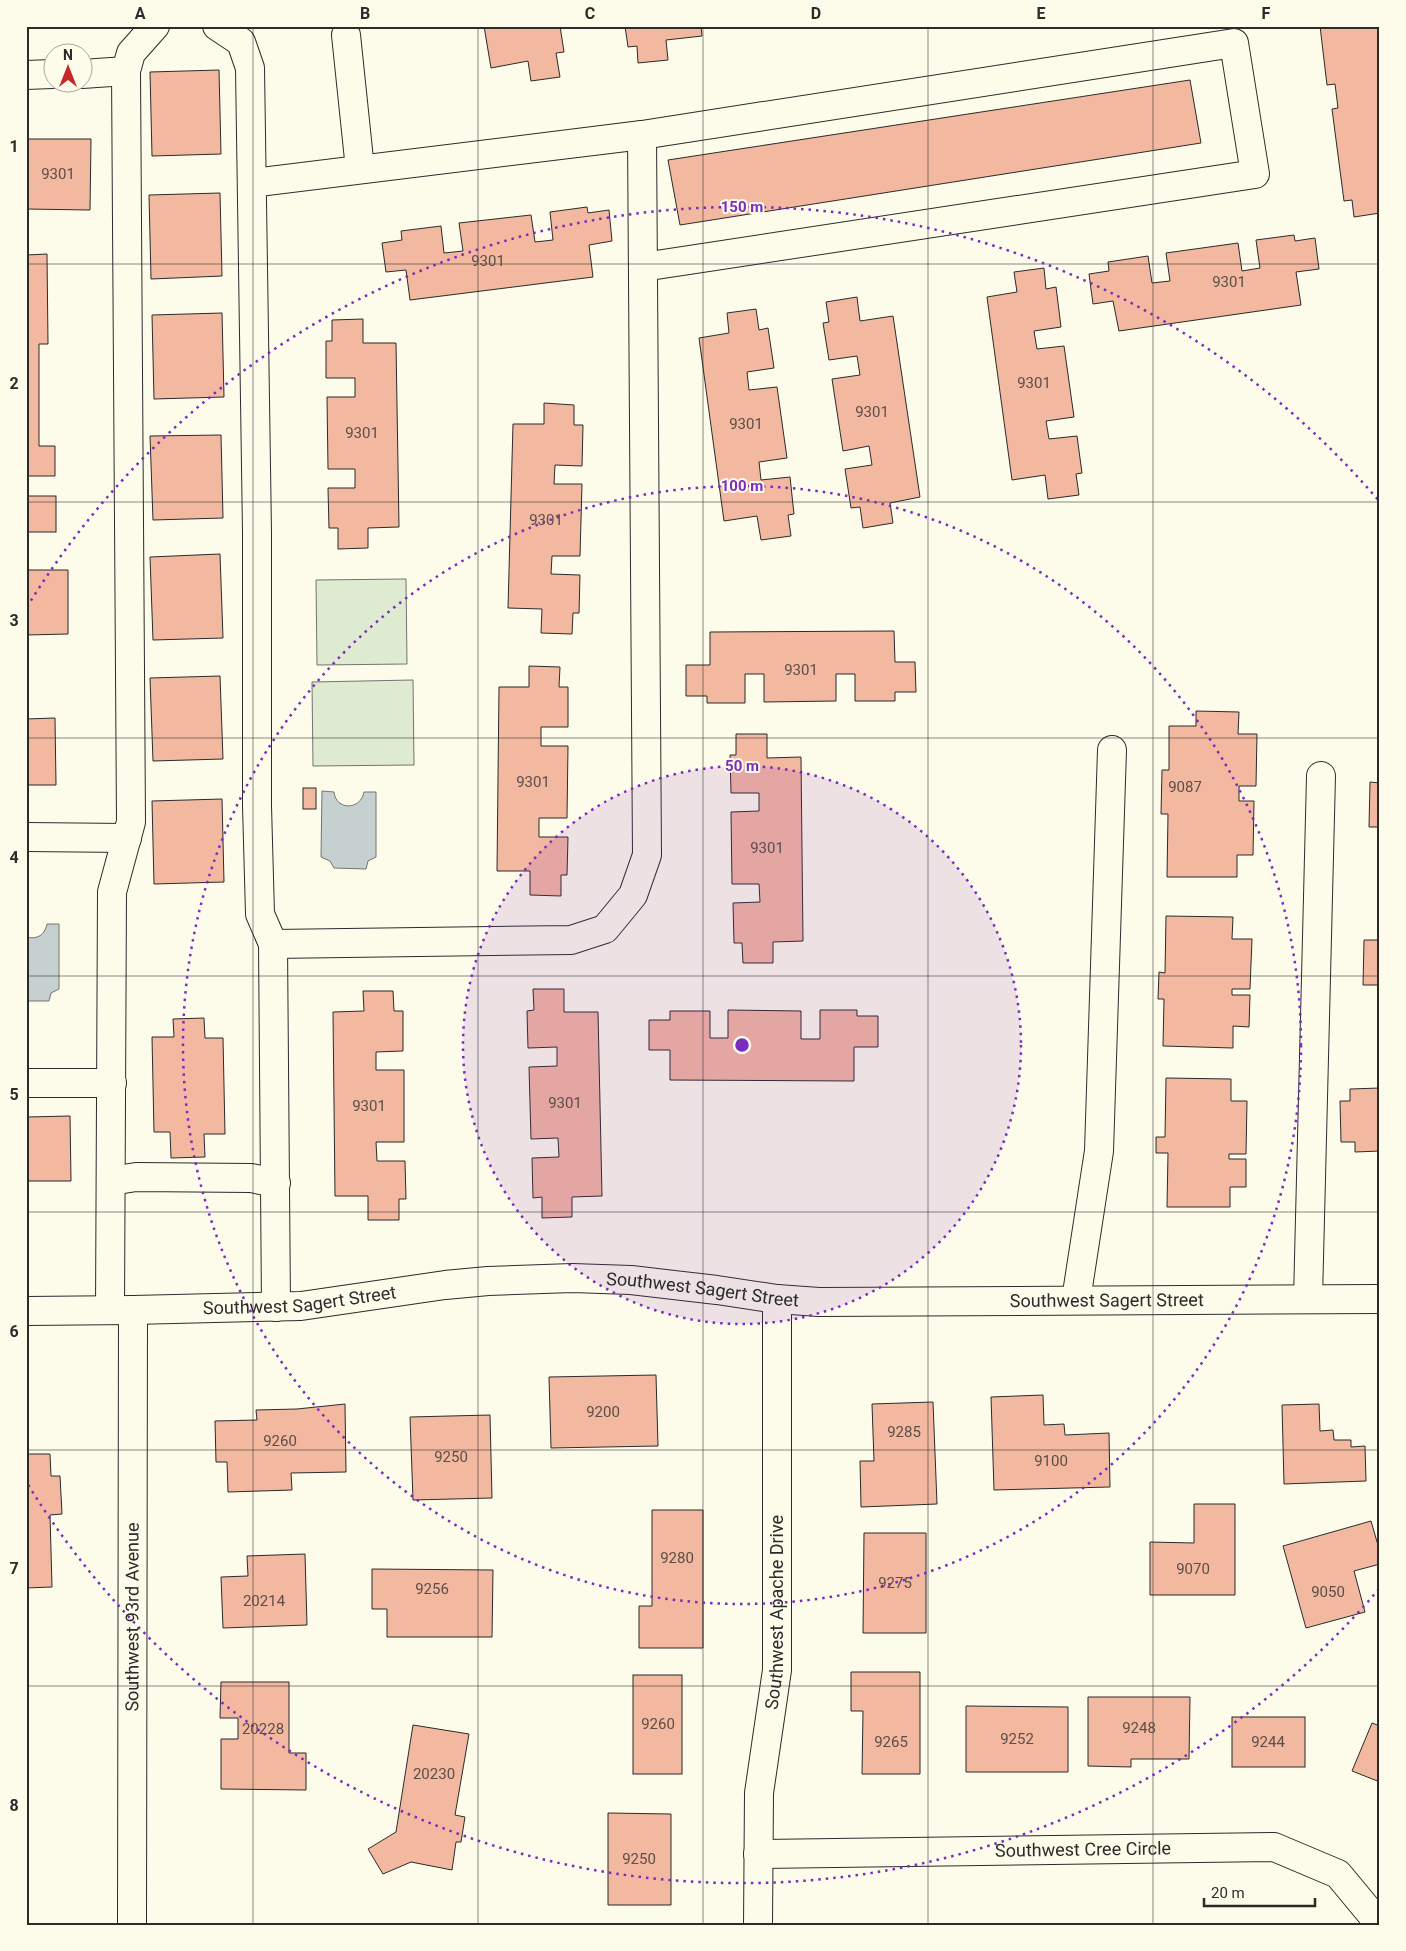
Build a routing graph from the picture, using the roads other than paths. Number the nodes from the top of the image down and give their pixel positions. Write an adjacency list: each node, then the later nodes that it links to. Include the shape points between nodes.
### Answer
1 (155, 26): 4 (street, via 131,53)
2 (217, 26): 10 (street, via 241,42 250,68)
3 (346, 35): 9 (street)
4 (126, 71): 5 (street); 15 (street, Southwest 93rd Avenue, via 131,822)
5 (92, 73)
6 (42, 74): 7 (street)
7 (26, 75)
8 (642, 135): 9 (street); 11 (street); 11 (street, via 1234,43 1255,174)
9 (360, 169): 10 (street)
10 (252, 183): 16 (street, via 260,914)
11 (643, 267): 16 (street, via 647,855 633,895 605,929 571,940)
12 (1112, 750): 24 (street, via 1098,1151)
13 (1321, 776): 22 (street)
14 (26, 837): 15 (street)
15 (127, 838): 18 (street, Southwest 93rd Avenue, via 112,892)
16 (272, 944): 20 (street)
17 (26, 1083): 18 (street)
18 (112, 1083): 19 (street, Southwest 93rd Avenue)
19 (111, 1181): 20 (street, via 136,1177 241,1178); 26 (street, Southwest 93rd Avenue)
20 (276, 1182): 25 (street)
21 (777, 1299): 24 (street, Southwest Sagert Street, via 818,1302); 25 (street, Southwest Sagert Street, via 631,1280 527,1279 445,1285); 28 (street, Southwest Apache Drive, via 777,1670 759,1793)
22 (1308, 1299): 23 (street, Southwest Sagert Street); 24 (street, Southwest Sagert Street)
23 (1380, 1299)
24 (1076, 1300)
25 (276, 1307): 26 (street, Southwest Sagert Street)
26 (121, 1310): 27 (street, Southwest Sagert Street); 29 (street, Southwest 93rd Avenue)
27 (26, 1311)
28 (758, 1854): 30 (street, Southwest Apache Drive); 31 (street, Southwest Cree Circle, via 1274,1847 1338,1874 1372,1915)
29 (132, 1925)
30 (758, 1925)
31 (1376, 1925)

